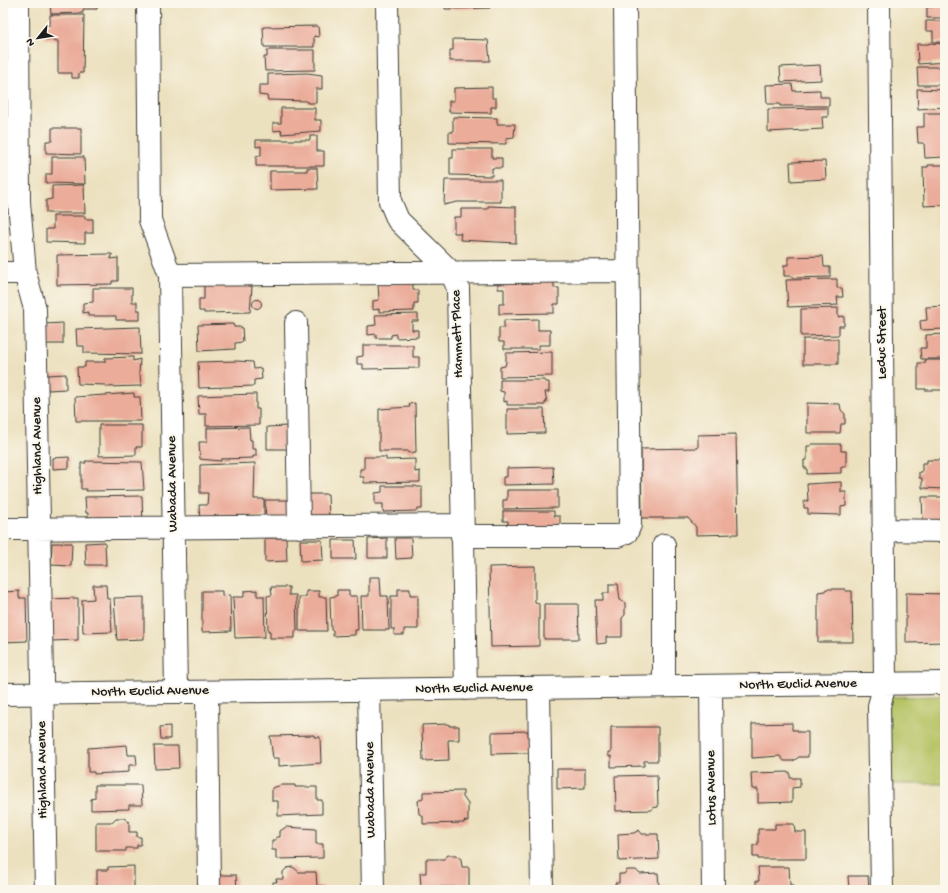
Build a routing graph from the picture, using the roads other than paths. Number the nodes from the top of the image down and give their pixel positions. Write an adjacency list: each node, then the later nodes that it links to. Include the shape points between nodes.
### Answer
1 (18, 3): 9 (street, Highland Avenue, via 19,202)
2 (148, 3): 10 (street, Wabada Avenue, via 150,220)
3 (387, 3): 7 (street, Hammett Place, via 390,201 398,220)
4 (625, 3): 6 (street)
5 (879, 3): 16 (street, Leduc Street)
6 (628, 271): 7 (street); 18 (street, via 630,524 627,532 618,536)
7 (451, 272): 10 (street); 18 (street, Hammett Place, via 458,288)
8 (3, 273): 9 (street)
9 (25, 273): 15 (street, Highland Avenue, via 35,308)
10 (170, 275): 12 (street, Wabada Avenue)
11 (296, 323): 13 (street)
12 (173, 526): 13 (street); 15 (street); 27 (street, Wabada Avenue)
13 (299, 527): 18 (street)
14 (3, 529): 15 (street)
15 (40, 529): 30 (street, Highland Avenue)
16 (884, 530): 17 (street); 21 (street, Leduc Street)
17 (945, 530)
18 (462, 531): 25 (street, Hammett Place)
19 (664, 545): 22 (street)
20 (945, 683): 21 (street, North Euclid Avenue)
21 (885, 684): 23 (street, North Euclid Avenue); 36 (street, Leduc Street, via 879,706)
22 (664, 686): 23 (street, North Euclid Avenue); 24 (street, North Euclid Avenue)
23 (711, 686): 35 (street, Lotus Avenue)
24 (540, 688): 25 (street, North Euclid Avenue); 34 (street)
25 (466, 689): 26 (street, North Euclid Avenue)
26 (370, 690): 28 (street, North Euclid Avenue); 33 (street, Wabada Avenue)
27 (176, 692): 28 (street, North Euclid Avenue); 30 (street, North Euclid Avenue)
28 (207, 692): 32 (street)
29 (3, 694): 30 (street, North Euclid Avenue)
30 (42, 694): 31 (street, Highland Avenue)
31 (46, 890)
32 (209, 890)
33 (373, 890)
34 (542, 890)
35 (713, 890)
36 (882, 890)

